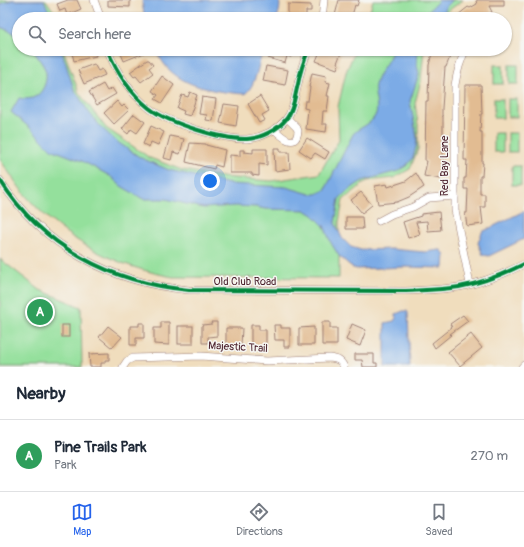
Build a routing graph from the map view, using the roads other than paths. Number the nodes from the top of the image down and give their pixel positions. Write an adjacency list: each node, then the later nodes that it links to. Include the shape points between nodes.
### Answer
1 (94, 0): 3 (street)
2 (324, 0): 4 (street)
3 (98, 12)
4 (323, 12)
5 (111, 56): 9 (street, via 117,72 137,97 163,117 197,130 235,138 248,139)
6 (306, 56): 8 (street)
7 (463, 56): 11 (street, Red Bay Lane, via 457,70 455,85)
8 (287, 118): 9 (street); 9 (street, via 298,131 295,138 287,140)
9 (274, 130)
10 (0, 180): 14 (street, Old Club Road, via 37,225 66,248 122,277 169,288 403,291)
11 (455, 196): 12 (street, via 429,198 413,208); 14 (street, Red Bay Lane, via 457,223)
12 (379, 221)
13 (524, 264): 14 (street, Old Club Road)
14 (470, 284)
15 (233, 363): 16 (street, Majestic Trail, via 195,356 133,358); 18 (street, Majestic Trail, via 330,358 337,359)
16 (125, 364)
17 (524, 365): 19 (street)
18 (344, 367)
19 (522, 367)

